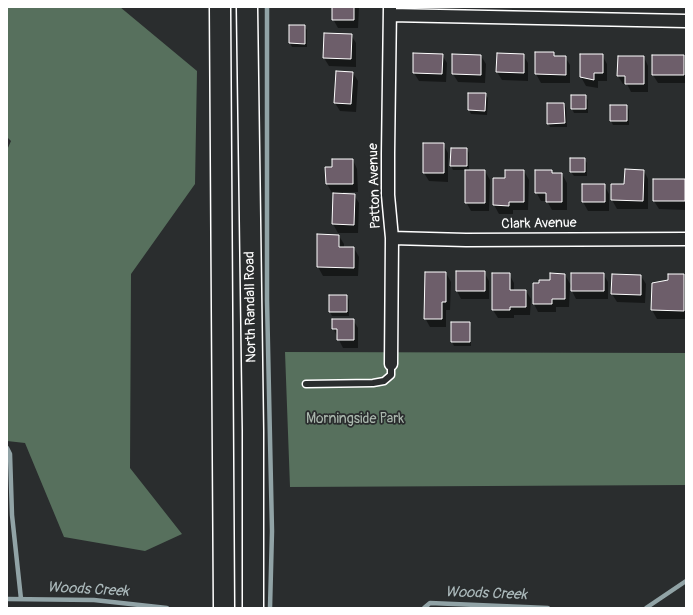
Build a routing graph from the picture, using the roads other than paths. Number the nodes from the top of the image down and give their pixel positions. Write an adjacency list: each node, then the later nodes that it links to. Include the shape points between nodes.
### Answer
1 (220, 7): 9 (main road, North Randall Road)
2 (247, 7): 10 (main road, North Randall Road)
3 (390, 11): 4 (street); 5 (street, Patton Avenue, via 388,167)
4 (686, 21)
5 (392, 238): 6 (street, Clark Avenue); 7 (street, Patton Avenue)
6 (686, 239)
7 (391, 364): 8 (lane, via 391,375 384,381 373,384)
8 (306, 384)
9 (224, 608)
10 (253, 608)

